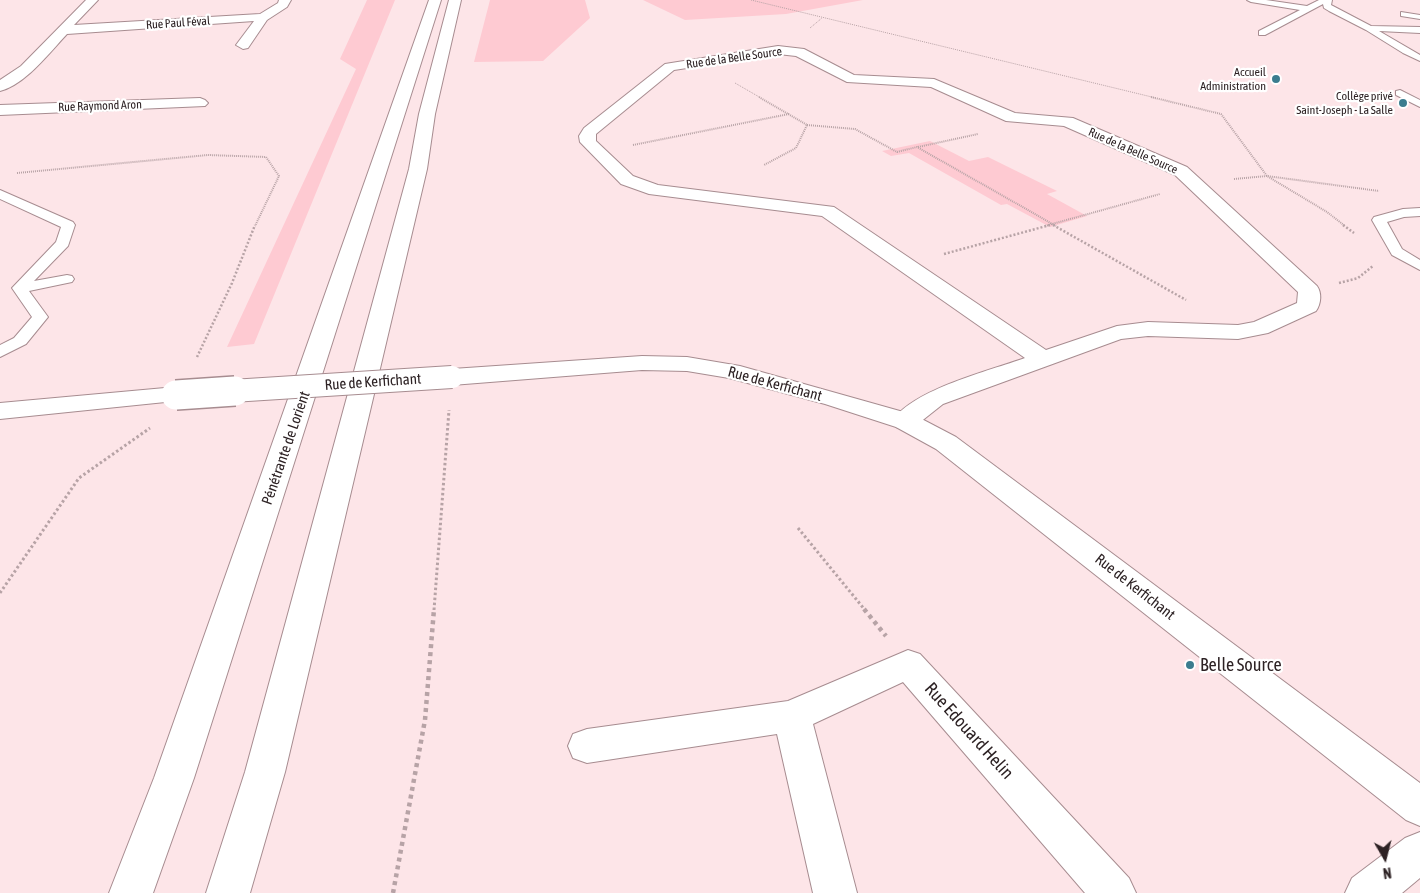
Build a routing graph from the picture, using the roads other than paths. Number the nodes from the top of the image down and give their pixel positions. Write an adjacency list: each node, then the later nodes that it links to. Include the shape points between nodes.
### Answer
1 (92, 0): 15 (main road)
2 (284, 0): 11 (main road, via 283,5)
3 (435, 0): 13 (main road, Pénétrante de Lorient)
4 (455, 0): 27 (main road, via 427,114)
5 (469, 0): 27 (main road, via 462,16 438,113)
6 (1251, 0): 8 (lane)
7 (1326, 0): 8 (lane); 14 (lane, via 1327,6)
8 (1308, 9): 17 (lane)
9 (417, 11): 13 (main road)
10 (1404, 14): 12 (lane)
11 (263, 17): 15 (main road, Rue Paul Féval); 18 (main road)
12 (1420, 17)
13 (425, 25): 41 (main road, Pénétrante de Lorient, via 378,175 181,759)
14 (1368, 28): 16 (lane); 19 (lane)
15 (63, 30): 20 (main road)
16 (1420, 30)
17 (1262, 33)
18 (242, 46)
19 (1420, 58)
20 (26, 70): 21 (main road); 22 (main road)
21 (0, 72)
22 (0, 87)
23 (1400, 93): 25 (lane)
24 (200, 103): 26 (main road, Rue Raymond Aron)
25 (1420, 104)
26 (0, 110)
27 (418, 170): 42 (main road, via 265,772)
28 (0, 194): 32 (lane, via 68,225 63,243)
29 (1420, 212): 30 (lane, via 1379,220 1391,254)
30 (1420, 266)
31 (66, 279): 32 (lane)
32 (19, 288): 33 (lane, via 40,316 20,341)
33 (0, 352)
34 (1043, 359): 34 (main road, Rue de la Belle Source, via 827,211 649,188 627,180 588,142 587,136 670,67 789,50 799,52 852,79 934,83 1012,118 1067,122 1181,171 1309,291 1308,306 1260,328 1238,332 1148,329 1117,333); 36 (main road, via 934,399)
35 (0, 411): 36 (main road, Rue de Kerfichant, bridge, via 176,395 642,363 687,364 731,371)
36 (905, 421): 39 (main road, Rue de Kerfichant, via 946,443)
37 (792, 716): 38 (main road); 43 (main road); 44 (main road, Rue Edouard Helin, via 908,664)
38 (588, 746)
39 (1420, 807)
40 (1420, 852): 45 (main road)
41 (131, 893)
42 (228, 893)
43 (835, 893)
44 (1114, 893)
45 (1367, 893)

